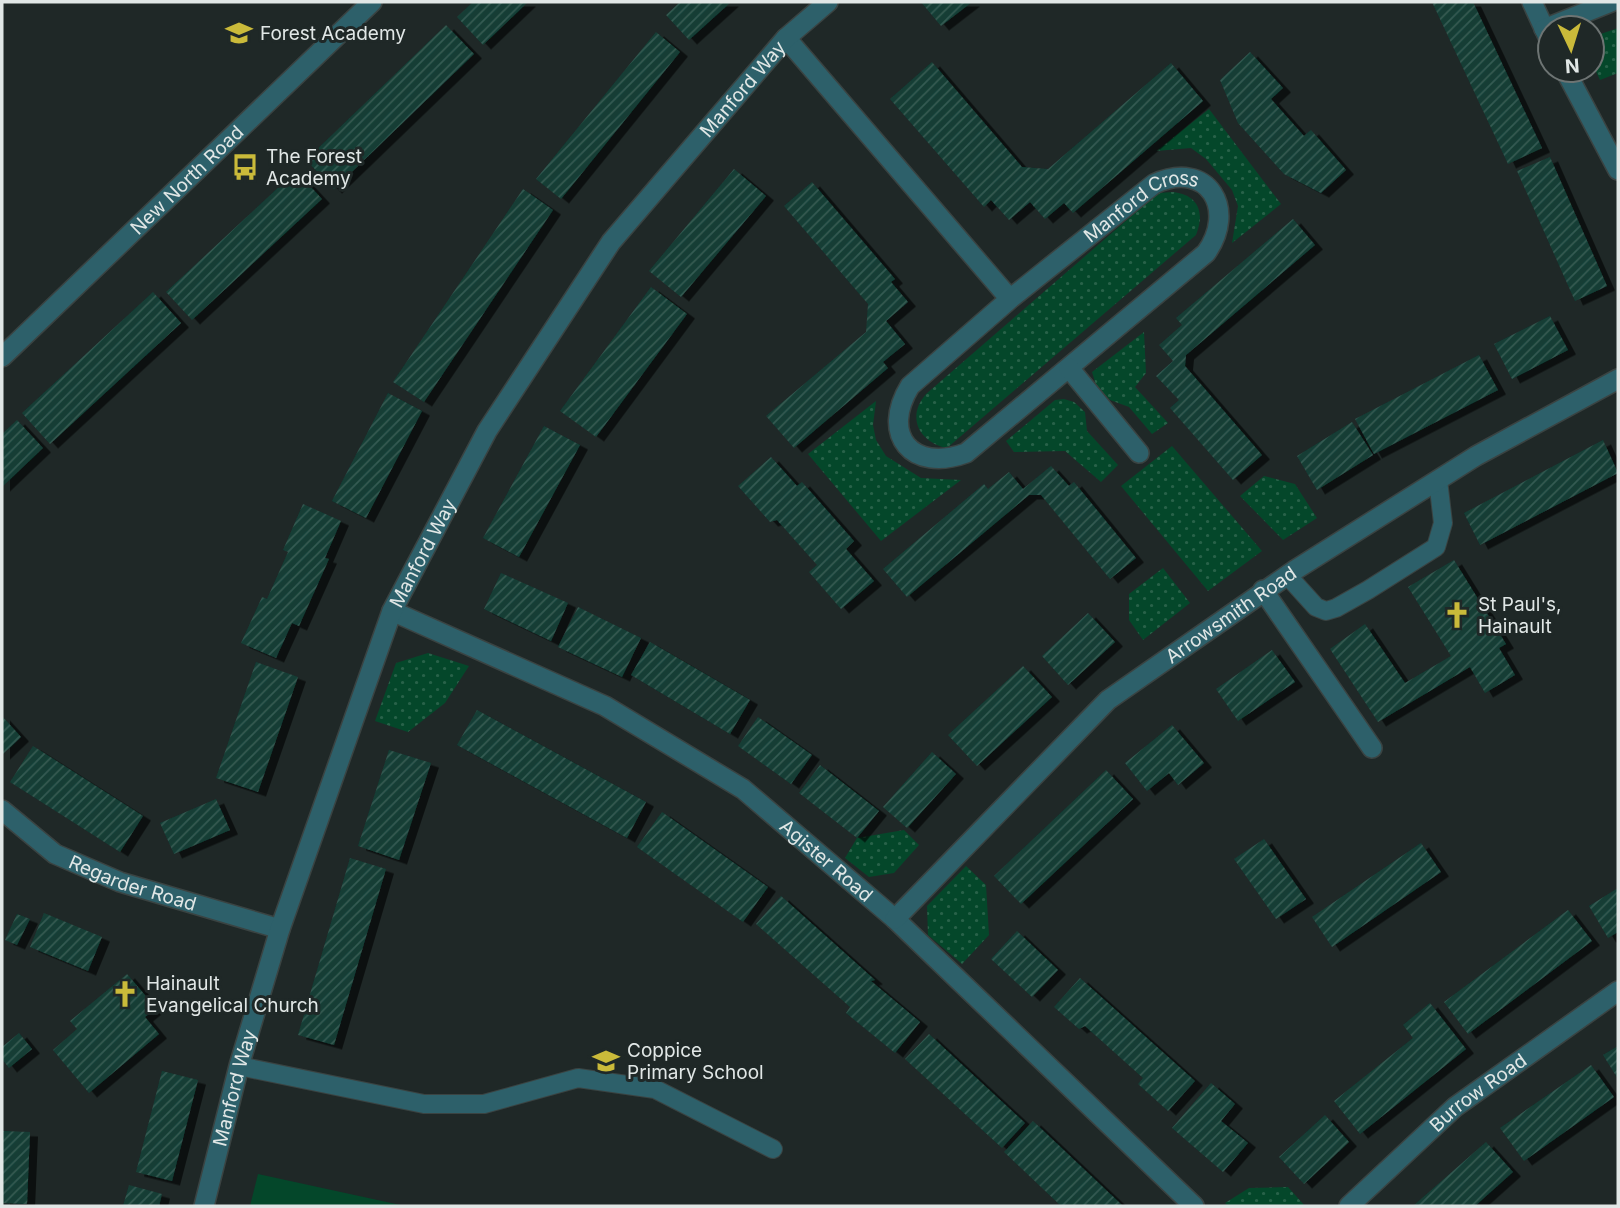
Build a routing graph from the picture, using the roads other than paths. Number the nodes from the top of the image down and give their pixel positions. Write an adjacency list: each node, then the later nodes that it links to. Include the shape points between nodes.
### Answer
1 (372, 2): 9 (street, New North Road)
2 (828, 2): 5 (street, Manford Way)
3 (1611, 2): 4 (street)
4 (1588, 14)
5 (786, 38): 8 (street); 16 (street, Manford Way, via 611,242 487,431)
6 (1572, 84): 7 (street)
7 (1618, 170)
8 (1010, 299): 10 (street, Manford Cross, via 910,386 898,416 905,446 934,460 966,453); 10 (street, Manford Cross, via 1154,184 1179,176 1203,182 1211,190 1219,230 1206,253)
9 (2, 357)
10 (1069, 368): 12 (street)
11 (1618, 379): 13 (street, Arrowsmith Road)
12 (1139, 453)
13 (1438, 480): 14 (street, Arrowsmith Road); 14 (lane, via 1443,523 1436,547 1368,590 1326,611 1316,607)
14 (1287, 575): 15 (street, Arrowsmith Road)
15 (1263, 590): 17 (street); 19 (street, Arrowsmith Road, via 1108,701)
16 (392, 611): 19 (street, Agister Road, via 605,706 743,789); 20 (street, Manford Way)
17 (1372, 748)
18 (2, 810): 20 (street, Regarder Road, via 55,854 120,882)
19 (895, 919): 25 (street, Agister Road)
20 (279, 929): 22 (street, Manford Way)
21 (1618, 991): 26 (street, Burrow Road, via 1455,1107)
22 (239, 1066): 23 (lane, via 424,1104 484,1104 578,1078 655,1089); 24 (street, Manford Way)
23 (774, 1149)
24 (204, 1206)
25 (1194, 1206)
26 (1349, 1206)

